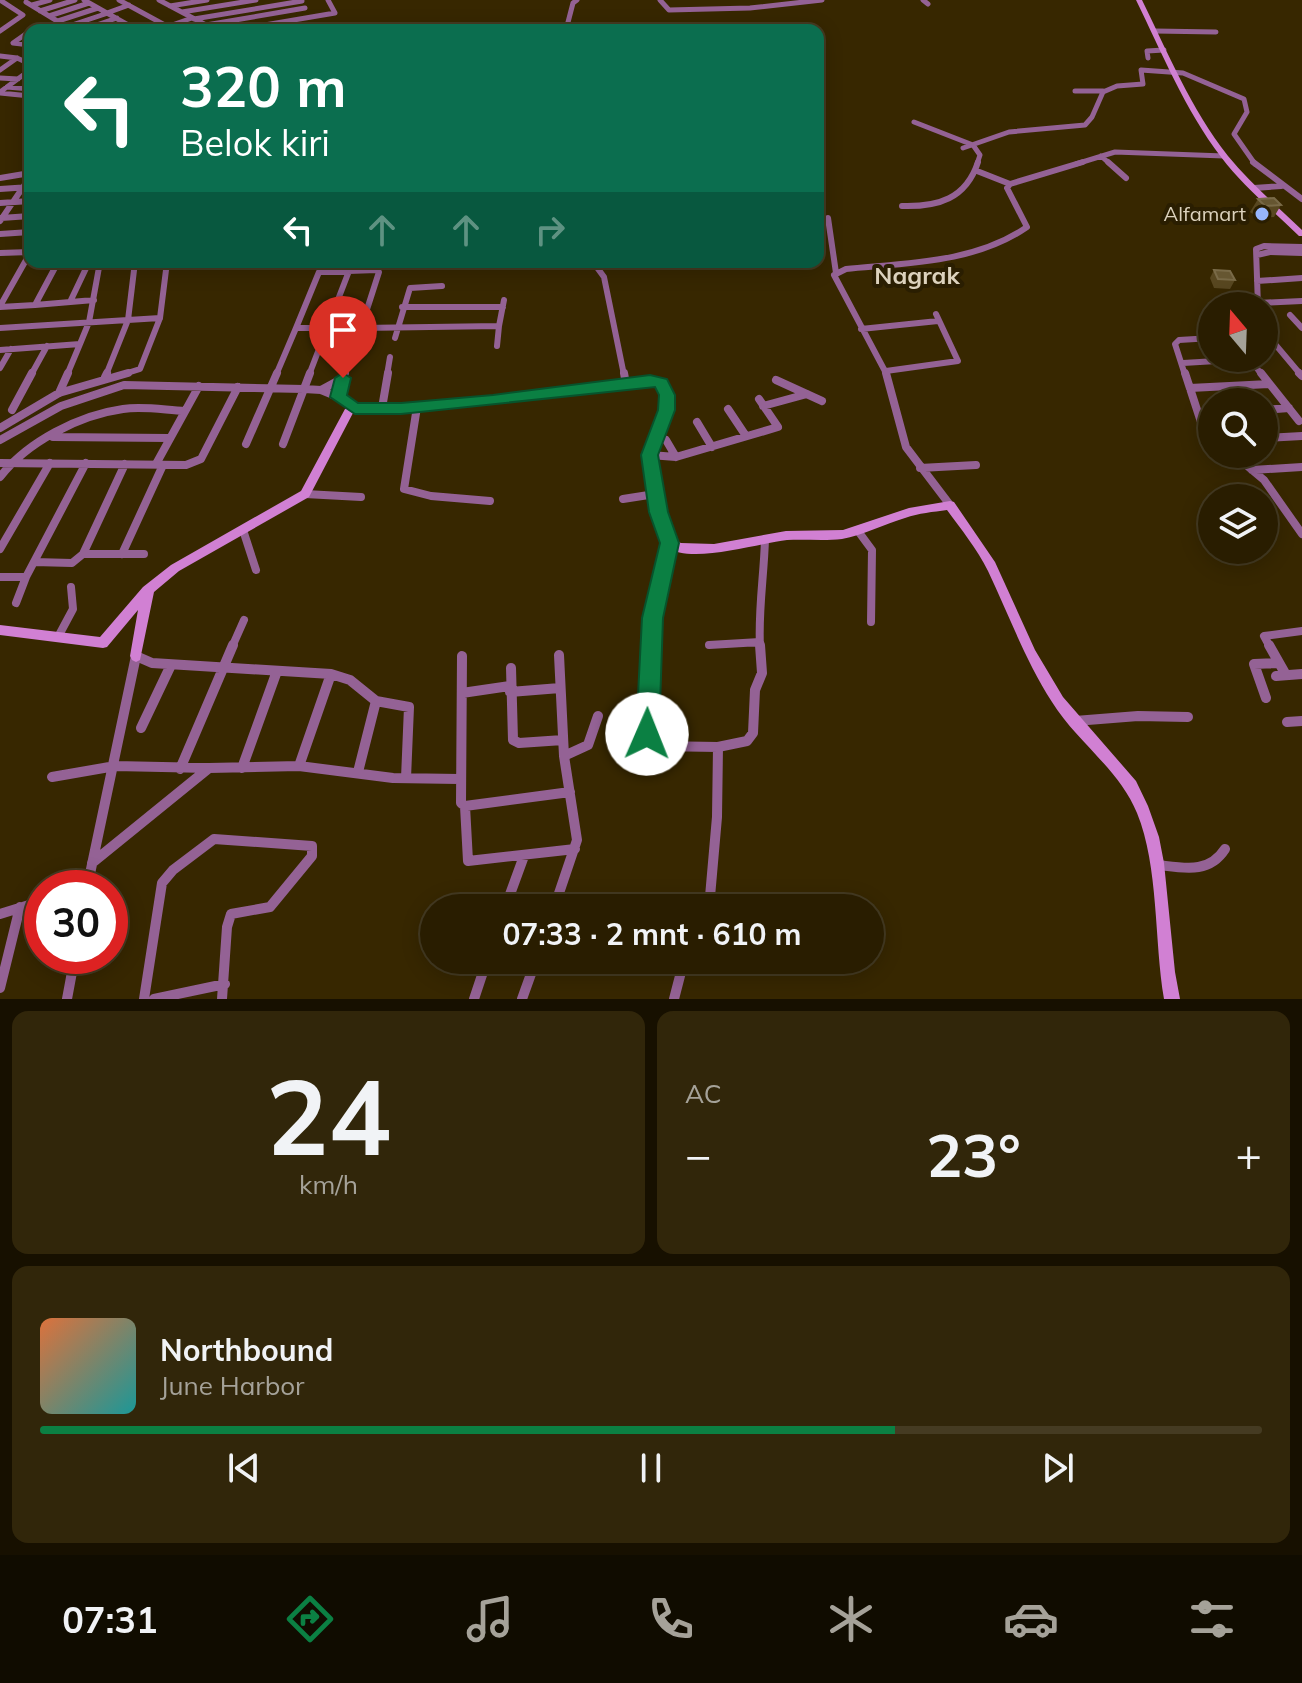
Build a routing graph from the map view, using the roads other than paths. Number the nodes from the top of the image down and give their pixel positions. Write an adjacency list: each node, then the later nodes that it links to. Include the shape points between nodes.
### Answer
1 (0, 0): 20 (street)
2 (50, 0): 16 (street)
3 (75, 0): 23 (street)
4 (119, 0): 18 (street)
5 (159, 0): 19 (street)
6 (207, 0): 19 (street)
7 (250, 0): 24 (street)
8 (302, 0): 22 (street); 29 (street)
9 (328, 0): 27 (street, via 335,13)
10 (577, 0): 43 (street)
11 (660, 0): 12 (street, via 669,10 750,8)
12 (796, 0): 13 (street)
13 (810, 0): 14 (street)
14 (822, 0)
15 (1139, 0): 46 (street)
16 (29, 2): 20 (street); 23 (street)
17 (87, 2): 21 (street); 26 (street)
18 (129, 5): 25 (street); 36 (street)
19 (170, 6): 24 (street)
20 (12, 8): 44 (street, via 23,15)
21 (98, 8): 25 (street); 31 (street)
22 (305, 8): 27 (street); 39 (street)
23 (40, 11): 26 (street)
24 (181, 12): 29 (street)
25 (107, 13): 28 (street); 33 (street)
26 (49, 16): 31 (street)
27 (310, 17): 30 (street); 42 (street)
28 (117, 18): 34 (street); 35 (street)
29 (193, 18): 37 (street); 38 (street)
30 (291, 20): 40 (street); 41 (street)
31 (58, 21): 32 (street)
32 (63, 24)
33 (79, 24)
34 (100, 24)
35 (126, 24)
36 (164, 24)
37 (174, 24)
38 (204, 24)
39 (212, 24)
40 (280, 24)
41 (292, 24)
42 (315, 24)
43 (568, 24)
44 (1, 31): 45 (street)
45 (24, 31)
46 (1155, 31): 47 (street); 50 (street)
47 (1216, 32)
48 (24, 35): 49 (street, via 13,43)
49 (24, 44)
50 (1164, 50): 54 (street, via 1147,51); 57 (street)
51 (0, 56): 52 (street)
52 (19, 58): 53 (street); 55 (street); 56 (street)
53 (24, 58)
54 (1148, 58)
55 (24, 61)
56 (0, 70)
57 (1173, 72): 64 (street, via 1141,70 1144,83); 71 (street); 77 (street, via 1244,99 1247,112 1234,134 1250,161)
58 (24, 74): 60 (street)
59 (0, 78): 60 (street)
60 (18, 79): 61 (street)
61 (7, 87): 62 (street); 65 (street)
62 (24, 88)
63 (1075, 91): 64 (street)
64 (1104, 91): 68 (street, via 1085,125 1009,132)
65 (0, 92): 66 (street)
66 (24, 95)
67 (914, 122): 68 (street)
68 (973, 145): 69 (street); 72 (street, via 980,155)
69 (963, 148)
70 (1101, 156): 71 (street); 75 (street); 76 (street)
71 (1224, 156): 79 (street)
72 (977, 171): 76 (street); 86 (street, via 959,197 930,206)
73 (24, 176): 74 (street)
74 (0, 178)
75 (1126, 178)
76 (1010, 184): 108 (street, via 1008,190 1027,227 1022,232 961,255)
77 (1281, 186): 79 (street); 82 (street)
78 (24, 187): 80 (street)
79 (1254, 188): 92 (street)
80 (0, 189)
81 (24, 189): 84 (street)
82 (1302, 199)
83 (24, 201): 84 (street)
84 (12, 202): 85 (street); 89 (street)
85 (0, 203)
86 (902, 206)
87 (24, 217): 89 (street)
88 (828, 218): 108 (street)
89 (1, 219)
90 (24, 232): 91 (street)
91 (0, 234)
92 (1302, 234)
93 (1302, 247): 97 (street, via 1260,246)
94 (24, 252): 96 (street)
95 (1302, 253): 97 (street)
96 (1, 254)
97 (1257, 255): 110 (street)
98 (24, 263): 118 (street)
99 (55, 268): 117 (street)
100 (86, 268): 115 (street)
101 (99, 268): 113 (street)
102 (134, 268): 122 (street)
103 (166, 268): 121 (street)
104 (376, 268): 107 (street)
105 (597, 268): 150 (street, via 604,277)
106 (349, 271): 107 (street); 128 (street, via 318,273); 130 (street)
107 (375, 271): 129 (street, via 379,272)
108 (836, 273): 131 (street)
109 (1302, 278): 110 (street)
110 (1257, 281): 112 (street)
111 (442, 286): 119 (street, via 411,287)
112 (1257, 292)
113 (94, 300): 115 (street); 123 (street)
114 (1302, 301): 116 (street)
115 (70, 302): 117 (street)
116 (1278, 303)
117 (35, 305): 118 (street)
118 (0, 307)
119 (402, 307): 124 (street, via 503,303); 126 (street)
120 (1302, 314): 125 (street, via 1290,315)
121 (160, 318): 122 (street); 147 (street, via 140,369)
122 (128, 320): 123 (street); 147 (street)
123 (89, 322): 127 (street); 134 (street)
124 (499, 326): 126 (street); 136 (street)
125 (1301, 326)
126 (397, 327): 129 (street); 132 (street)
127 (0, 328)
128 (296, 328): 130 (street); 155 (street)
129 (361, 328): 130 (street); 148 (street)
130 (328, 329): 156 (street)
131 (861, 329): 144 (street); 144 (street, via 937,317 957,362)
132 (395, 338)
133 (1198, 339): 142 (street, via 1176,341)
134 (80, 344): 135 (street); 158 (street)
135 (47, 346): 138 (street); 168 (street)
136 (497, 346)
137 (1278, 348): 146 (street)
138 (11, 349): 139 (street); 143 (street)
139 (0, 350)
140 (390, 357): 164 (street)
141 (1198, 362): 142 (street)
142 (1183, 363): 154 (street)
143 (0, 368)
144 (886, 371): 194 (street, via 906,447)
145 (1260, 372): 151 (street)
146 (1302, 376)
147 (105, 377): 158 (street)
148 (343, 378): 157 (street); 160 (street)
149 (776, 380): 159 (street)
150 (626, 384): 162 (street); 186 (street, via 656,381 666,390 666,410)
151 (1269, 384): 154 (street); 165 (street)
152 (199, 386): 153 (street); 171 (street); 181 (street, via 108,388 61,406)
153 (238, 387): 155 (street); 192 (street, via 201,459 186,465)
154 (1190, 388): 172 (street)
155 (271, 389): 156 (street); 183 (street)
156 (304, 389): 157 (street); 184 (street)
157 (321, 390): 160 (street)
158 (59, 393): 169 (street)
159 (807, 394): 161 (street); 176 (street, via 761,403 778,427)
160 (338, 397): 163 (street)
161 (822, 401)
162 (417, 407): 164 (street); 203 (street, via 404,489)
163 (355, 408): 164 (street); 199 (street, via 344,417)
164 (382, 408)
165 (1289, 408): 167 (street); 173 (street)
166 (728, 409): 176 (street)
167 (1278, 409)
168 (12, 410): 169 (street); 170 (street)
169 (26, 410): 175 (street)
170 (0, 411)
171 (185, 411): 178 (street, via 116,410); 180 (street)
172 (1198, 411)
173 (1299, 421)
174 (697, 422): 185 (street)
175 (0, 428)
176 (746, 436): 185 (street)
177 (1302, 436): 179 (street)
178 (51, 437): 180 (street); 188 (street)
179 (1278, 437)
180 (168, 438): 192 (street)
181 (0, 440)
182 (666, 440): 187 (street)
183 (246, 444)
184 (283, 444)
185 (712, 447): 187 (street)
186 (650, 455): 187 (street); 200 (street)
187 (676, 457)
188 (4, 463): 189 (street); 198 (street)
189 (50, 463): 190 (street); 210 (street)
190 (86, 463): 191 (street); 214 (street)
191 (125, 464): 192 (street); 211 (street)
192 (159, 464): 212 (street)
193 (976, 465): 194 (street)
194 (920, 468): 204 (street)
195 (1250, 468): 196 (street)
196 (1252, 470): 197 (street); 207 (street)
197 (1300, 470)
198 (0, 477)
199 (305, 494): 201 (street); 205 (street)
200 (655, 494): 202 (street); 209 (street)
201 (361, 497)
202 (623, 499)
203 (490, 501)
204 (950, 505): 206 (street, via 909,512); 246 (street, via 991,565 1040,674)
205 (243, 530): 215 (street); 219 (street, via 164,574)
206 (858, 531): 208 (street); 222 (street, via 872,550)
207 (1302, 534)
208 (765, 539): 209 (street, via 691,550); 226 (street)
209 (670, 543): 250 (street, via 652,618 647,734 666,749)
210 (0, 549)
211 (83, 554): 212 (street); 214 (street, via 72,563)
212 (122, 554): 213 (street)
213 (144, 554)
214 (34, 562): 217 (street)
215 (256, 570)
216 (0, 577): 217 (street)
217 (26, 577): 220 (street)
218 (71, 587): 225 (street, via 73,609)
219 (148, 590): 225 (street, via 103,643); 229 (street)
220 (16, 603)
221 (244, 620): 233 (street)
222 (871, 622)
223 (0, 630): 225 (street)
224 (1302, 631): 231 (street, via 1264,636)
225 (58, 637)
226 (760, 642): 227 (street); 250 (street, via 762,673 755,690 752,737)
227 (709, 645)
228 (559, 655): 238 (street)
229 (136, 656): 232 (street); 252 (street)
230 (462, 656): 240 (street)
231 (1279, 663): 237 (street, via 1281,676); 241 (street, via 1254,664)
232 (171, 665): 233 (street); 248 (street)
233 (223, 666): 235 (street); 256 (street)
234 (511, 668): 239 (street)
235 (277, 671): 236 (street); 255 (street)
236 (331, 674): 242 (street, via 350,680); 253 (street)
237 (1302, 674)
238 (560, 688): 239 (street); 249 (street)
239 (510, 689): 240 (street); 249 (street, via 515,742)
240 (462, 693): 260 (street)
241 (1266, 698)
242 (376, 701): 257 (street); 259 (street, via 410,709)
243 (598, 716): 251 (street, via 588,745)
244 (1188, 717): 246 (street)
245 (1302, 721): 247 (street)
246 (1074, 722): 267 (street, via 1142,804)
247 (1287, 722)
248 (141, 728)
249 (563, 740): 251 (street)
250 (718, 747): 271 (street)
251 (564, 756): 261 (street)
252 (115, 766): 256 (street); 258 (street); 266 (street)
253 (299, 766): 255 (street); 257 (street)
254 (209, 768): 255 (street); 256 (street); 266 (street)
255 (242, 768)
256 (180, 769)
257 (358, 772): 259 (street)
258 (52, 777)
259 (406, 778): 260 (street)
260 (459, 779): 262 (street, via 459,800)
261 (570, 792): 262 (street); 263 (street)
262 (465, 806): 265 (street, via 468,861)
263 (575, 849): 265 (street); 270 (street)
264 (1225, 849): 267 (street, via 1209,868)
265 (524, 856): 269 (street)
266 (91, 863): 268 (street)
267 (1158, 865): 288 (street)
268 (90, 870)
269 (510, 894)
270 (559, 894)
271 (710, 894)
272 (24, 906): 273 (street)
273 (20, 907): 274 (street); 280 (street)
274 (0, 914)
275 (72, 974): 281 (street)
276 (482, 974): 285 (street)
277 (531, 974): 286 (street)
278 (680, 974): 287 (street)
279 (225, 984): 282 (street, via 231,914 270,907 312,856 312,846 214,839 173,870 160,890); 283 (street); 284 (street)
280 (0, 988)
281 (67, 999)
282 (144, 999)
283 (154, 999)
284 (222, 999)
285 (474, 999)
286 (522, 999)
287 (674, 999)
288 (1172, 999)

